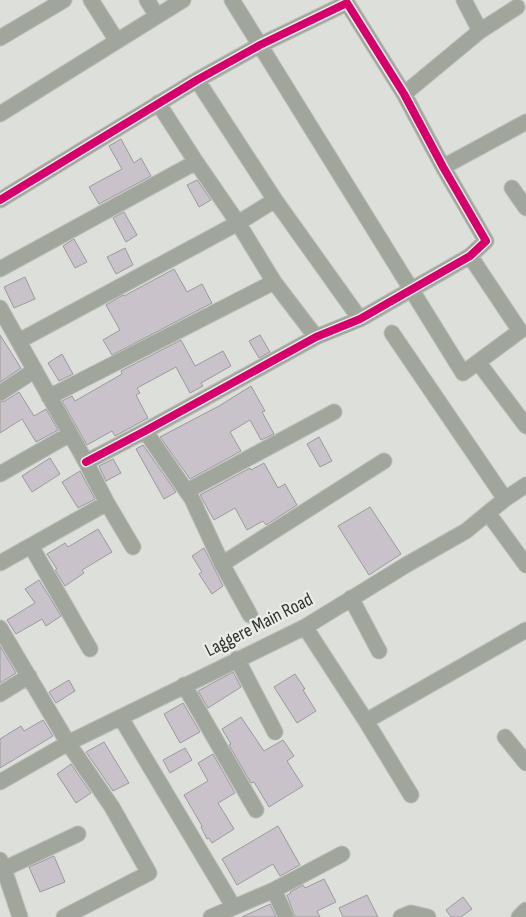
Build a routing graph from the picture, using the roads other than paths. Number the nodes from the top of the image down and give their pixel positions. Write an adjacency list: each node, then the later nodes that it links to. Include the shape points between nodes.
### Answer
1 (64, 0): 10 (street)
2 (91, 0): 11 (street)
3 (147, 0): 8 (street)
4 (183, 0): 8 (street)
5 (232, 0): 12 (street)
6 (464, 0): 9 (street)
7 (517, 7): 9 (street)
8 (156, 16): 11 (street)
9 (480, 31): 14 (street)
10 (0, 38)
11 (117, 42): 16 (street)
12 (260, 45): 13 (street); 14 (street, via 347,3); 28 (street)
13 (197, 80): 15 (street); 22 (street)
14 (404, 94): 19 (street)
15 (158, 103): 18 (street); 21 (street)
16 (0, 114)
17 (526, 122): 19 (street)
18 (196, 162): 24 (street); 26 (street)
19 (443, 167): 25 (street, via 486,241)
20 (512, 188): 23 (street)
21 (0, 200)
22 (275, 200): 24 (street); 30 (street)
23 (526, 208)
24 (238, 223): 27 (street); 33 (street)
25 (470, 256): 28 (street); 34 (street, via 520,331)
26 (0, 269)
27 (274, 282): 32 (street); 37 (street)
28 (411, 290): 30 (street); 34 (street, via 463,373)
29 (0, 308): 33 (street)
30 (360, 319): 32 (street)
31 (392, 333): 47 (street)
32 (316, 337): 40 (street)
33 (19, 341): 35 (street)
34 (478, 362): 39 (street)
35 (35, 370): 36 (street); 37 (street)
36 (0, 393)
37 (49, 397): 41 (street)
38 (334, 412): 46 (street)
39 (525, 424)
40 (145, 431): 43 (street); 46 (street)
41 (70, 434): 43 (street); 44 (street)
42 (384, 461): 53 (street)
43 (86, 462): 48 (street)
44 (0, 474)
45 (526, 485): 47 (street, Laggere Main Road)
46 (187, 491): 53 (street)
47 (505, 499): 49 (street, Laggere Main Road)
48 (106, 503): 50 (street); 51 (street)
49 (488, 513): 54 (street); 55 (street, Laggere Main Road, via 466,531)
50 (31, 546): 52 (street); 60 (street)
51 (132, 547)
52 (0, 563)
53 (222, 564): 56 (street)
54 (526, 565)
55 (351, 598): 57 (street, Laggere Main Road); 61 (street)
56 (250, 614)
57 (305, 627): 62 (street, Laggere Main Road); 67 (street)
58 (0, 628): 63 (street)
59 (526, 630): 67 (street)
60 (90, 649)
61 (379, 651)
62 (237, 659): 64 (street, Laggere Main Road); 68 (street)
63 (29, 676): 65 (street); 70 (street)
64 (184, 685): 66 (street, Laggere Main Road); 74 (street)
65 (0, 694)
66 (121, 718): 70 (street, Laggere Main Road); 80 (street)
67 (366, 721): 73 (street)
68 (274, 732)
69 (505, 737): 71 (street)
70 (68, 743): 72 (street, Laggere Main Road); 83 (street, via 112,807 149,873)
71 (526, 763)
72 (0, 782)
73 (411, 795)
74 (256, 810)
75 (78, 834): 77 (street)
76 (342, 854): 78 (street)
77 (2, 864): 79 (street)
78 (274, 890): 80 (street); 85 (street)
79 (6, 894): 82 (street)
80 (234, 906): 84 (street)
81 (526, 910): 88 (street)
82 (20, 917)
83 (64, 917)
84 (211, 917)
85 (286, 917)
86 (401, 917): 87 (street, via 410,913)
87 (428, 917)
88 (519, 917)

